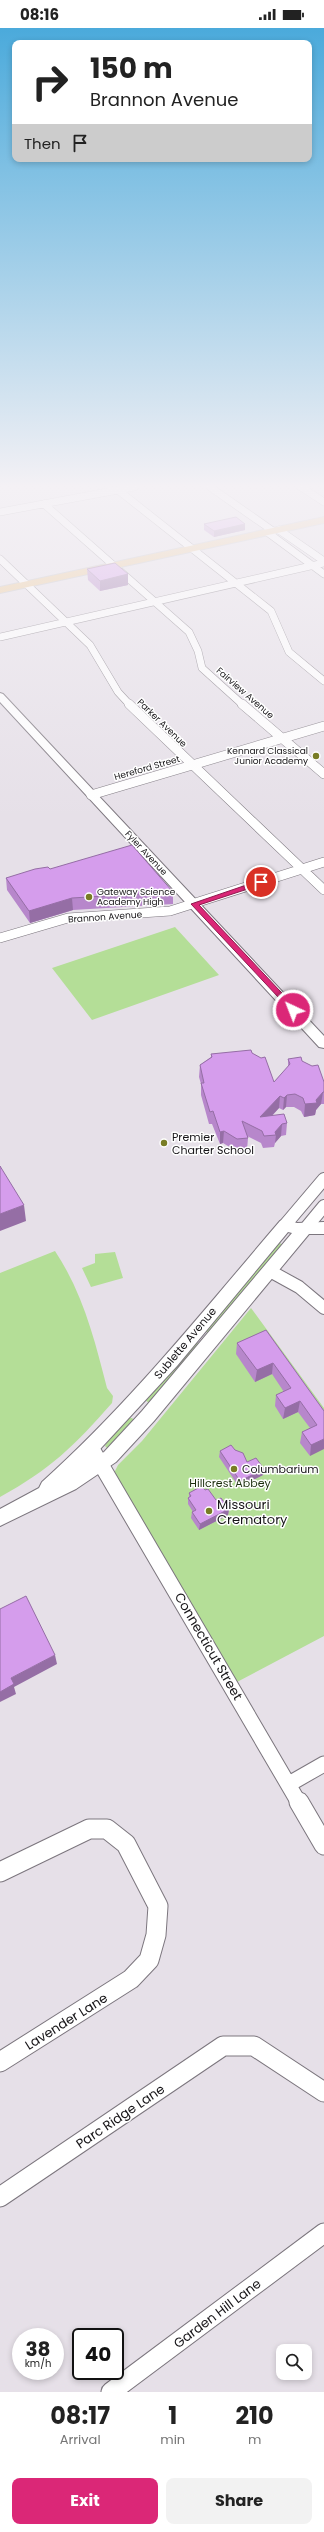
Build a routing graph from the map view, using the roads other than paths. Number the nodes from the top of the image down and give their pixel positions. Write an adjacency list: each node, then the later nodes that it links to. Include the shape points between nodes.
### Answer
1 (41, 597): 6 (street, Parker Avenue)
2 (150, 597): 5 (street, Fairview Avenue)
3 (175, 597): 5 (street)
4 (255, 597): 8 (street, via 271,611 289,652)
5 (155, 602): 6 (street); 11 (street, Fairview Avenue, via 189,632 198,651 202,668)
6 (66, 622): 7 (street); 12 (street, Parker Avenue, via 98,655 118,692)
7 (0, 637)
8 (324, 681)
9 (0, 696): 14 (street, Fyler Avenue)
10 (324, 726): 11 (street, Hereford Street)
11 (283, 739): 12 (street, Hereford Street); 13 (street, Fairview Avenue)
12 (193, 766): 14 (street, Hereford Street); 16 (street, Parker Avenue)
13 (324, 774)
14 (91, 795): 18 (street, Fyler Avenue)
15 (324, 862): 16 (street, Brannon Avenue)
16 (302, 869): 17 (street, Parker Avenue); 18 (street, Brannon Avenue)
17 (324, 890)
18 (194, 904): 19 (street, Brannon Avenue, via 151,914 68,918); 20 (street, Fyler Avenue)
19 (0, 938)
20 (324, 1044)
21 (324, 1179): 23 (street, Sublette Avenue)
22 (324, 1206): 25 (street, Sublette Avenue)
23 (285, 1225): 25 (street); 28 (street, Sublette Avenue, via 127,1412)
24 (324, 1228): 25 (street)
25 (306, 1229): 26 (street, Sublette Avenue)
26 (270, 1271): 27 (street, via 299,1287); 29 (street, Sublette Avenue, via 128,1439)
27 (324, 1308)
28 (92, 1449): 29 (street, Connecticut Street); 30 (street, Sublette Avenue)
29 (101, 1464): 30 (street, Sublette Avenue, via 70,1483); 33 (street, Connecticut Street)
30 (37, 1498): 31 (street, Sublette Avenue)
31 (0, 1518)
32 (324, 1764): 33 (street)
33 (289, 1784): 34 (street, Connecticut Street)
34 (324, 1845)
35 (0, 1872): 36 (street, Lavender Lane, via 89,1829 108,1829 126,1844 158,1906 156,1935 149,1960 131,1979)
36 (0, 2062)
37 (324, 2092): 38 (street, Parc Ridge Lane, via 254,2046 223,2046)
38 (0, 2198)
39 (324, 2233): 40 (street, Garden Hill Lane)
40 (111, 2392)

